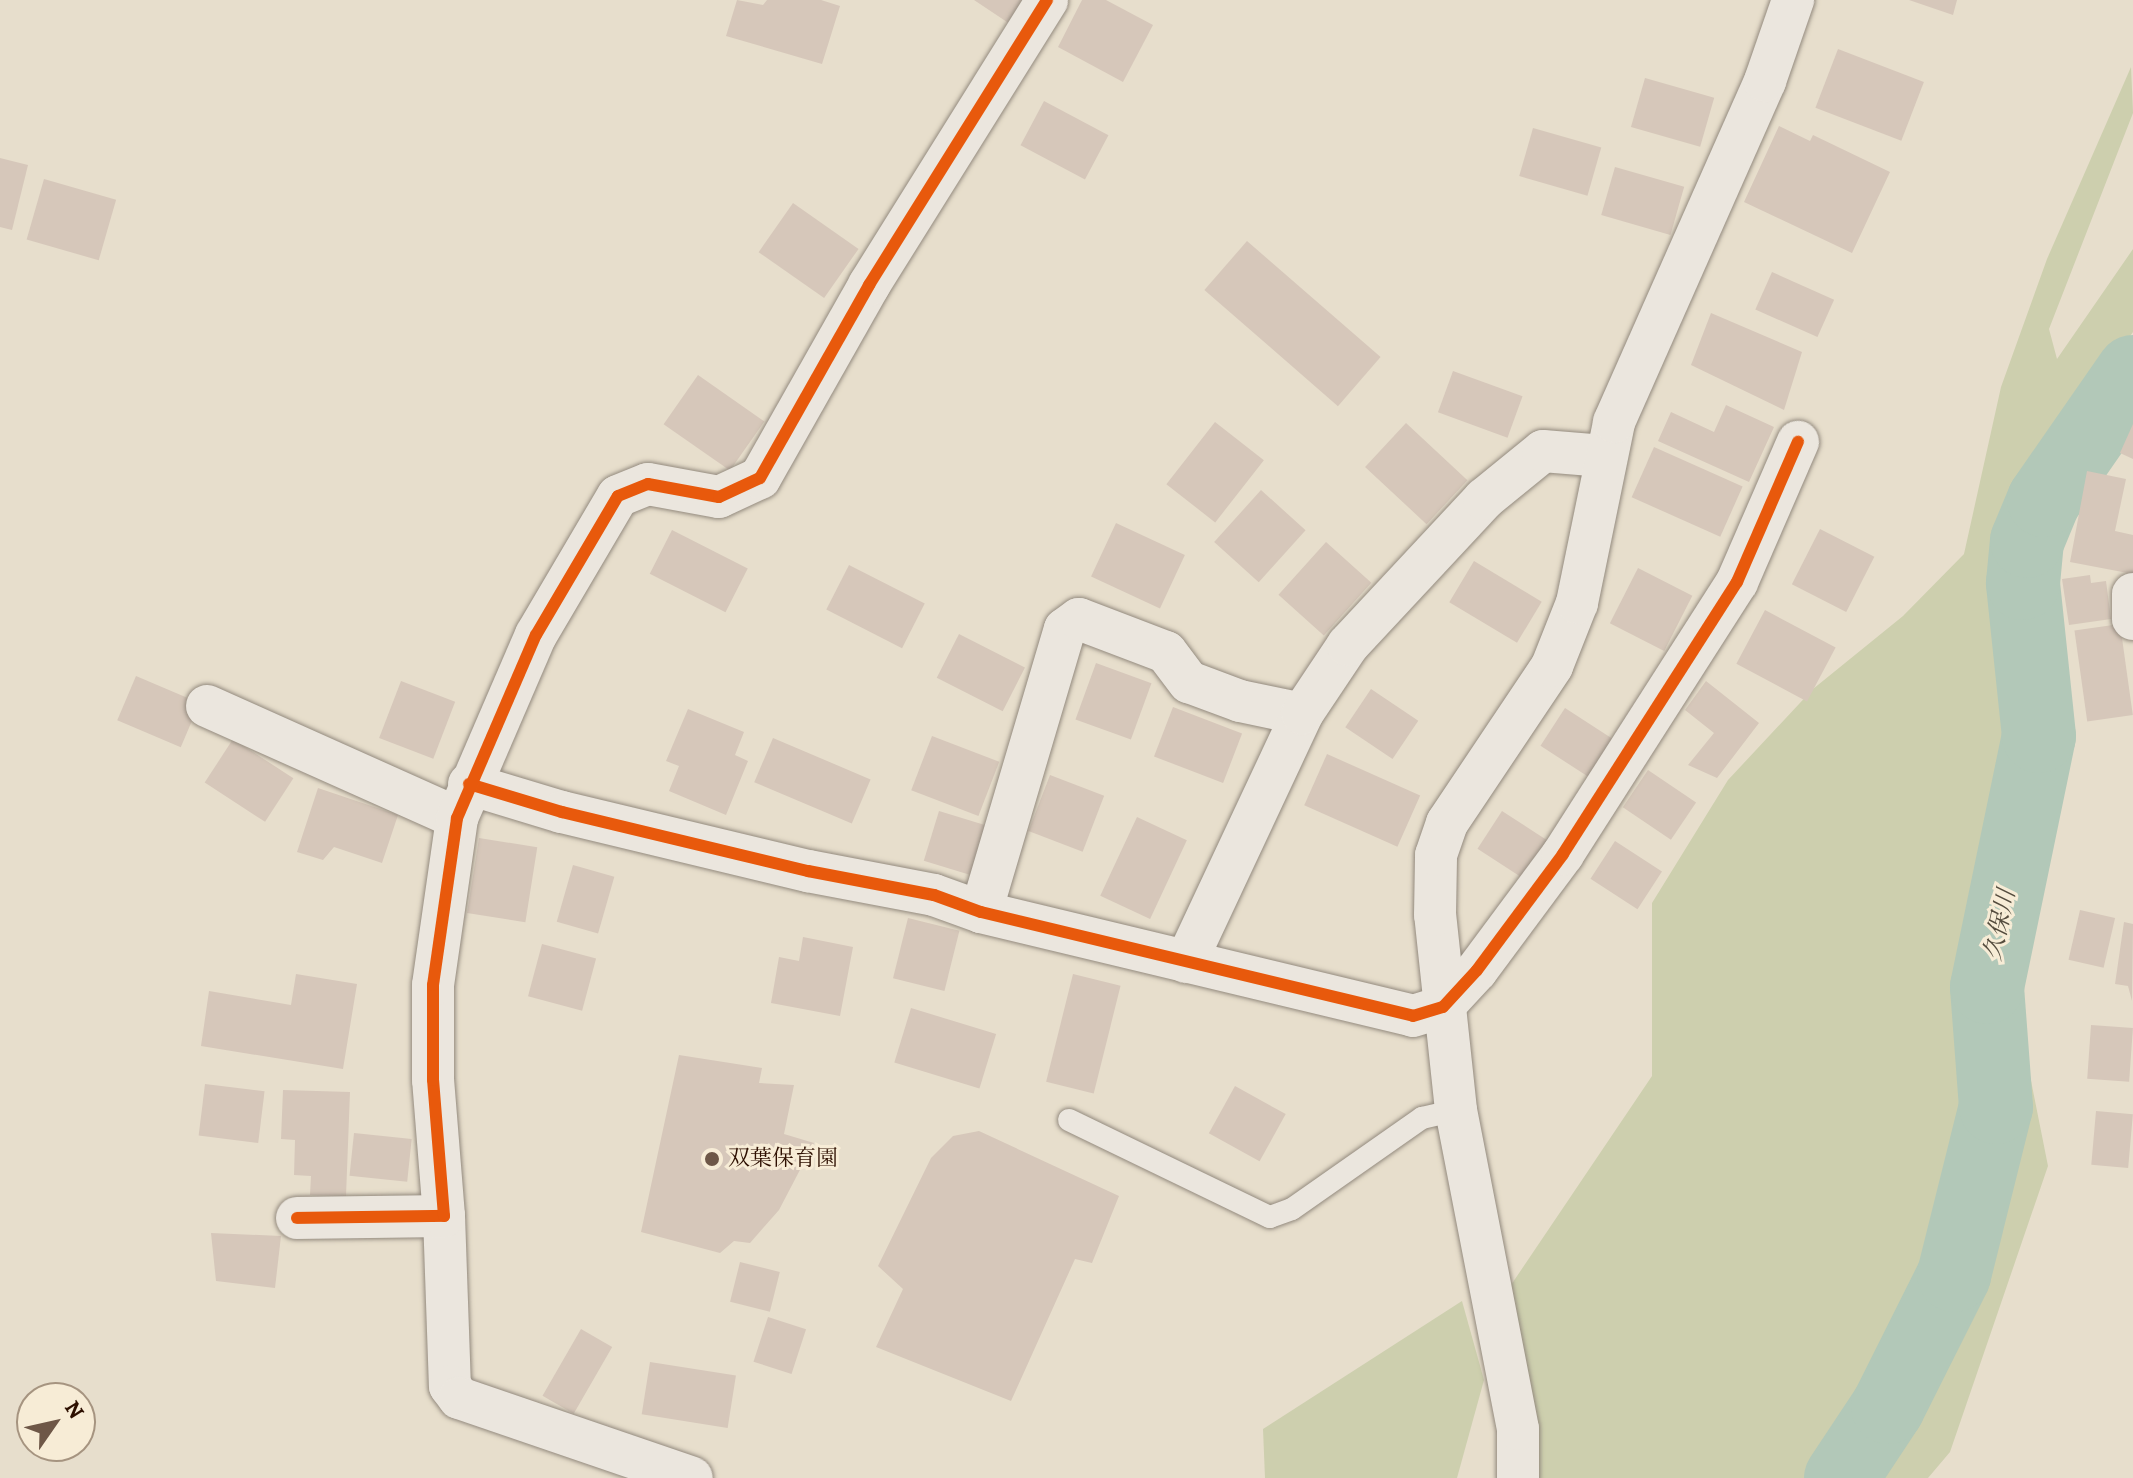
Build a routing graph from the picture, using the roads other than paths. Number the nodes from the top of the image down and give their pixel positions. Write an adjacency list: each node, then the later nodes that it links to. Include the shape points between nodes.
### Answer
1 (1047, 0): 9 (street, via 869,285 760,478 719,497 648,484 611,501 536,635)
2 (1793, 0): 4 (street, via 1765,81 1636,364)
3 (1798, 442): 12 (street, via 1737,582 1563,854 1510,930)
4 (1604, 456): 8 (street, via 1543,451 1484,499 1348,645); 12 (street, via 1577,603 1552,666 1447,823 1436,855)
5 (2133, 594): 6 (street)
6 (2133, 619)
7 (207, 706): 9 (street)
8 (1302, 714): 10 (street, via 1240,701 1189,682 1166,652 1079,619 1065,629); 11 (street)
9 (463, 801): 10 (street, via 562,812 808,871 934,895); 15 (street, via 433,985 433,1080)
10 (981, 912): 11 (street)
11 (1186, 962): 12 (street, via 1413,1016)
12 (1443, 1007): 13 (street)
13 (1456, 1110): 14 (lane, via 1422,1118 1292,1209 1270,1217); 18 (street, via 1518,1429)
14 (1069, 1120)
15 (444, 1216): 16 (street); 17 (street, via 450,1386 459,1398)
16 (297, 1218)
17 (692, 1478)
18 (1518, 1478)

